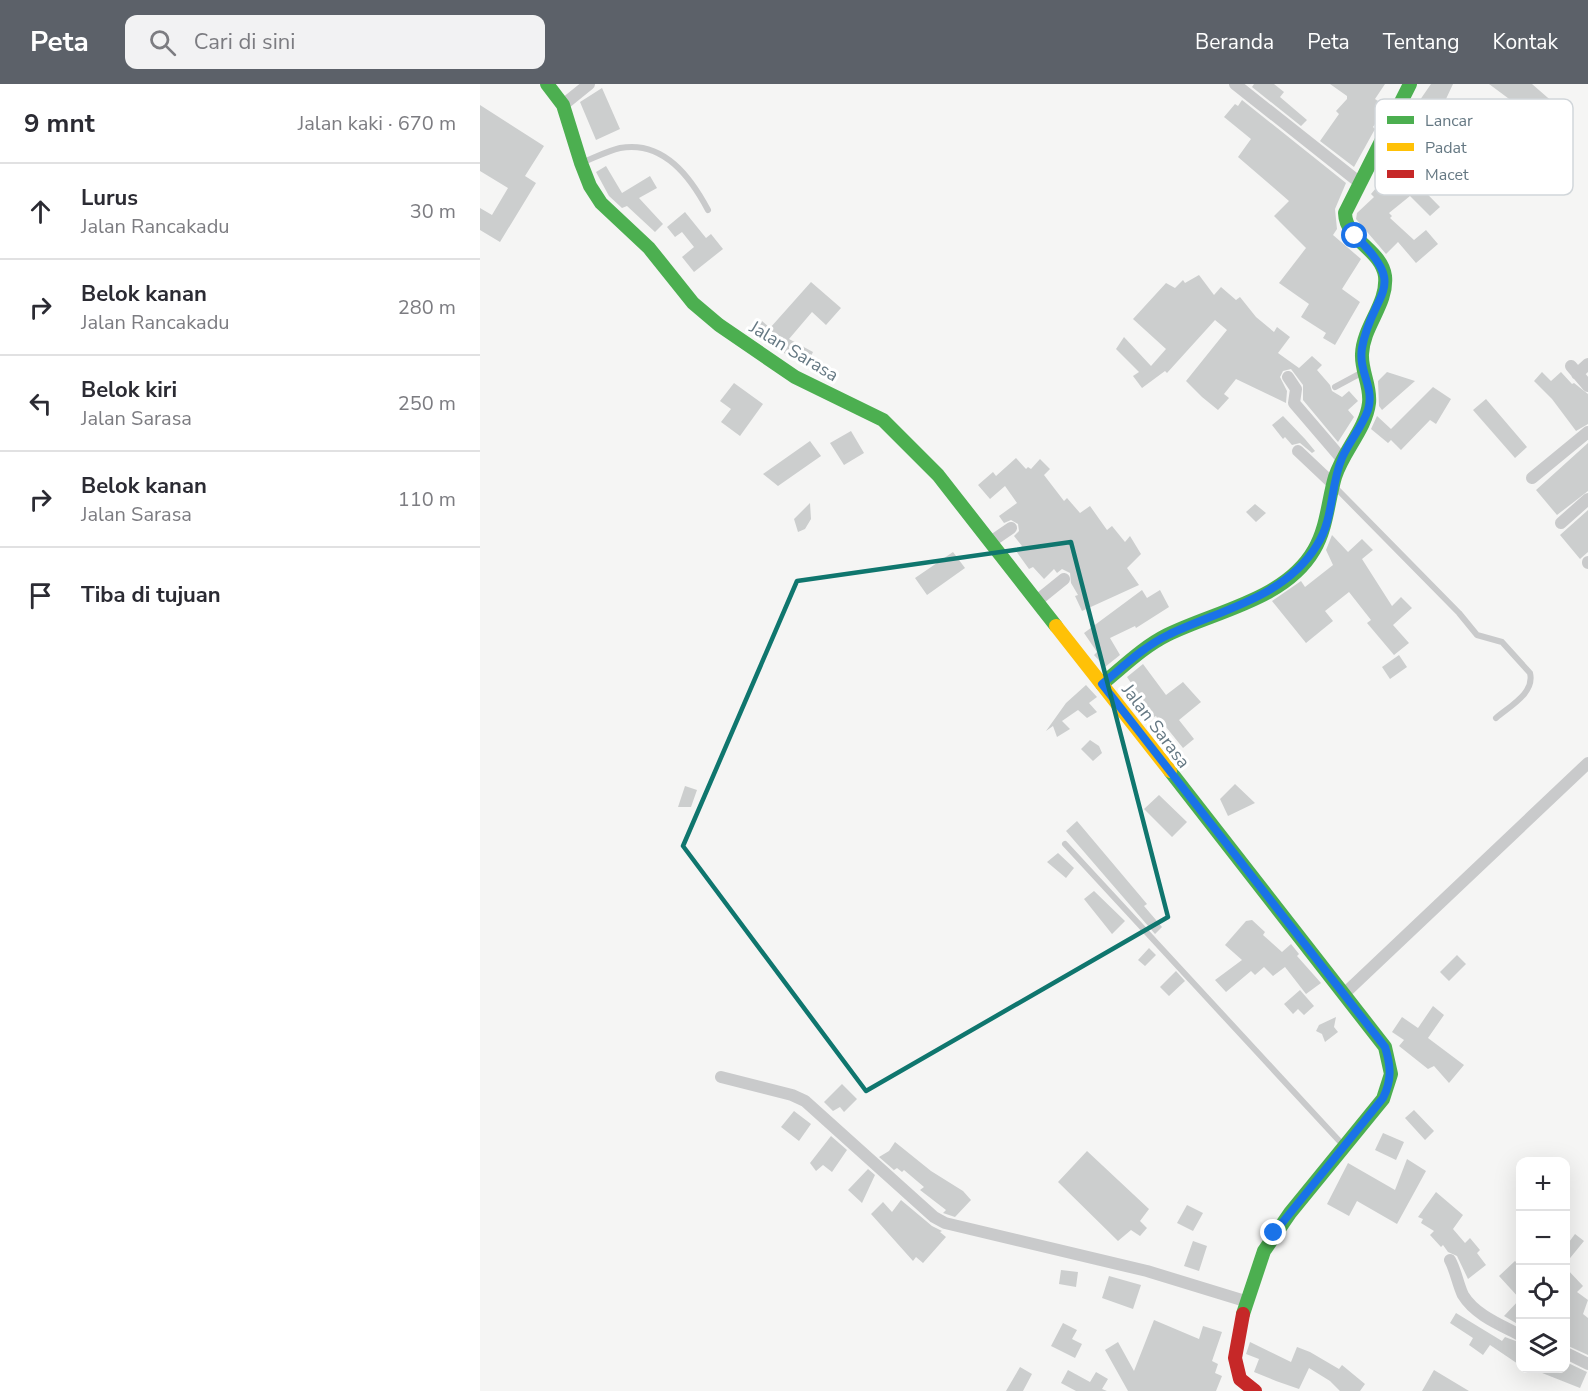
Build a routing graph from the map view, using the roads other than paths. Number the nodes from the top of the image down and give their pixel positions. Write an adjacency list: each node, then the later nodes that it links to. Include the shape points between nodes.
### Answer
1 (547, 84): 6 (street, Jalan Sarasa)
2 (589, 84): 6 (street)
3 (1235, 84): 9 (street)
4 (1410, 84): 5 (street)
5 (1402, 99)
6 (563, 105): 8 (street, Jalan Sarasa)
7 (1375, 153): 9 (street)
8 (580, 163): 10 (lane, via 619,148 662,155 693,182); 24 (street, Jalan Sarasa, via 600,203 649,248 699,309 795,377 883,420 915,449)
9 (1360, 183): 12 (street, via 1344,218 1383,267 1385,284 1362,349)
10 (708, 210)
11 (1588, 364): 14 (street, via 1574,370)
12 (1362, 373): 15 (lane); 18 (street, via 1369,384 1368,410)
13 (1288, 377): 18 (street, via 1296,389 1294,403)
14 (1588, 386)
15 (1335, 387)
16 (1588, 432): 19 (street)
17 (1298, 451): 20 (street)
18 (1342, 459): 20 (street)
19 (1532, 478)
20 (1334, 485): 27 (street, via 1322,536 1287,579 1251,601 1153,643); 28 (lane, via 1477,635 1502,642 1530,673 1531,685 1526,692)
21 (1588, 499): 22 (street)
22 (1561, 523)
23 (1011, 528): 24 (street)
24 (992, 541): 26 (street, Jalan Sarasa)
25 (1064, 579): 26 (street)
26 (1038, 600): 27 (street, Jalan Sarasa)
27 (1102, 684): 31 (street, Jalan Sarasa)
28 (1496, 718)
29 (1588, 763): 31 (street)
30 (1065, 844): 33 (lane)
31 (1344, 994): 33 (street, Jalan Sarasa, via 1385,1047 1391,1074 1383,1098)
32 (722, 1077): 35 (street, via 805,1101 945,1223 1147,1271)
33 (1346, 1147): 35 (street, Jalan Sarasa, via 1274,1233)
34 (1450, 1260): 36 (street, via 1462,1292 1474,1307)
35 (1245, 1300): 39 (street, Jalan Sarasa, via 1235,1358 1240,1378)
36 (1516, 1332)
37 (1570, 1355): 38 (street)
38 (1588, 1364)
39 (1255, 1391)

